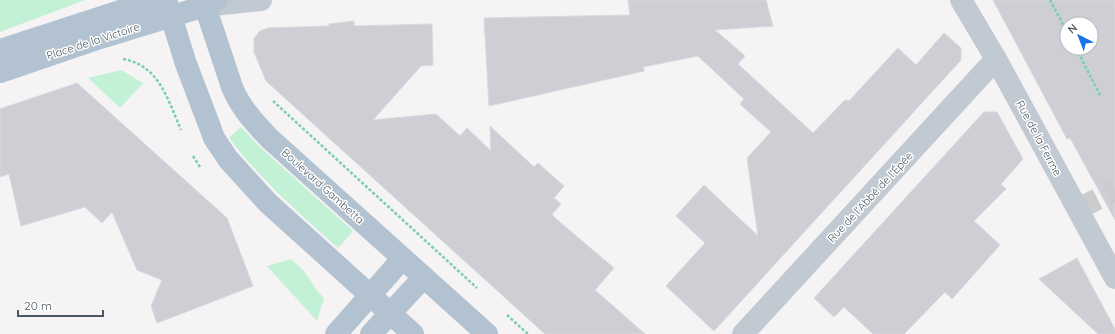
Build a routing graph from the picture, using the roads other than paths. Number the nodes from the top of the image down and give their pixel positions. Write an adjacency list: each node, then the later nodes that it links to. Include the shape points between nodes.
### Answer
1 (154, 0): 6 (main road, Place de la Victoire)
2 (261, 0): 4 (street)
3 (961, 0): 7 (street, Rue de la Ferme)
4 (208, 2): 5 (main road, Place de la Victoire); 9 (main road, Boulevard Gambetta, via 232,87 236,98 249,116 269,138)
5 (168, 8): 8 (main road, Place de la Victoire); 12 (main road, via 214,138 228,159 262,198)
6 (0, 50)
7 (996, 59): 11 (street, Rue de la Ferme); 18 (street, Rue de l'Abbé de l'Épée)
8 (0, 72)
9 (403, 258): 10 (main road, Boulevard Gambetta); 12 (main road)
10 (424, 277): 13 (main road); 17 (main road, Boulevard Gambetta)
11 (1115, 278)
12 (369, 295): 13 (main road); 14 (main road)
13 (390, 314): 15 (main road); 16 (main road)
14 (336, 334)
15 (371, 334)
16 (413, 334)
17 (487, 334)
18 (743, 334)

